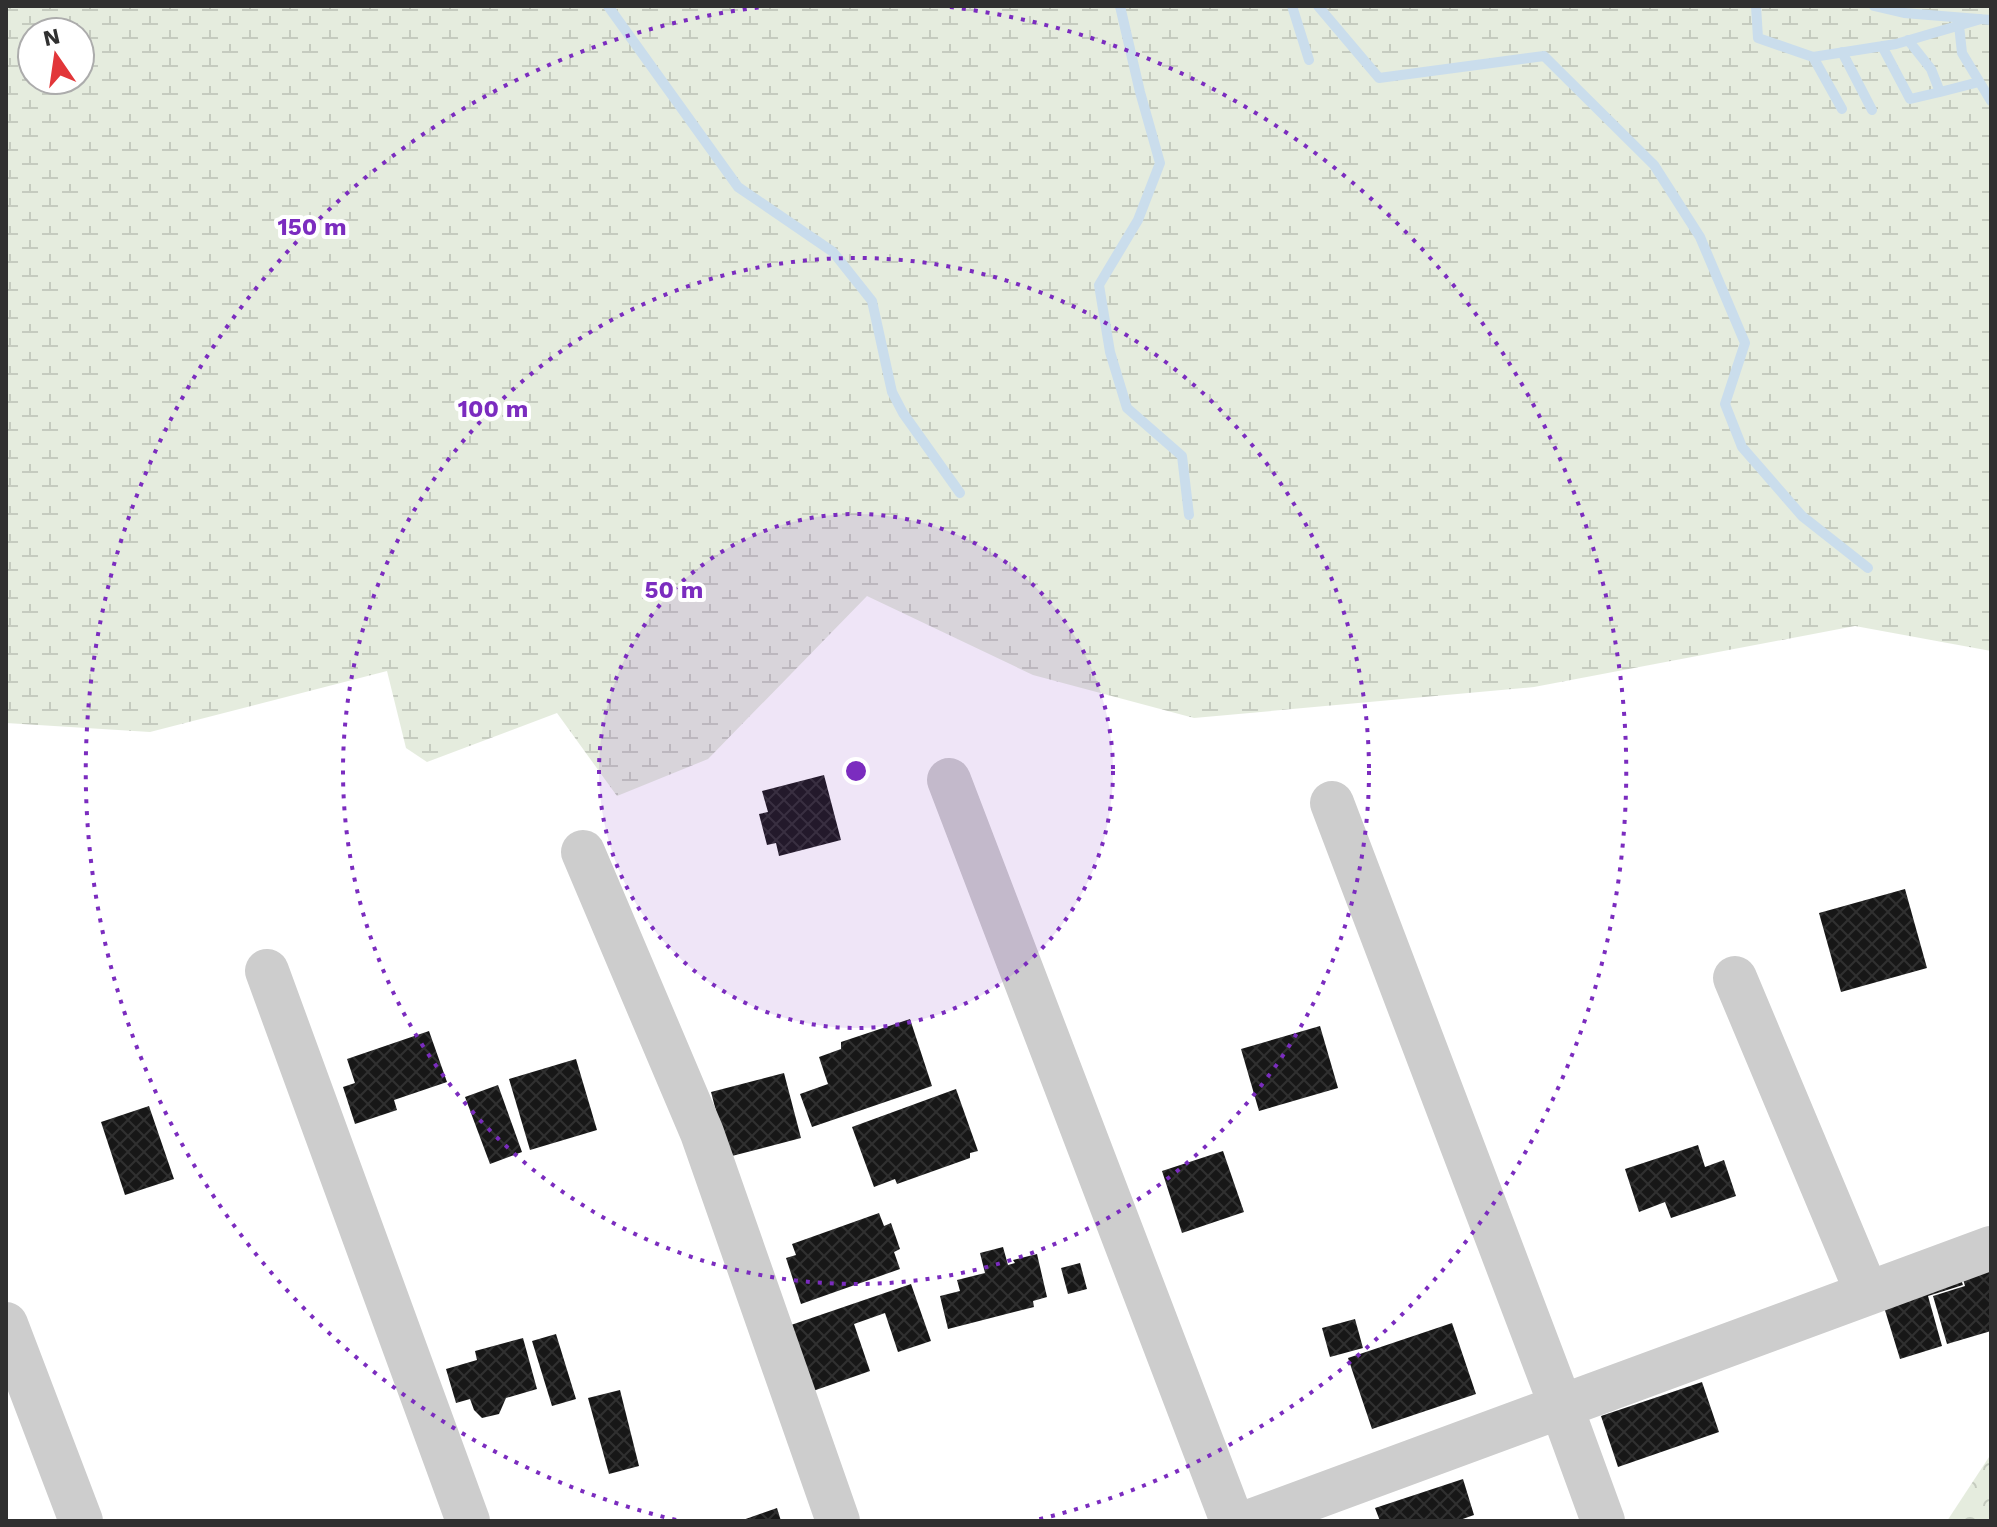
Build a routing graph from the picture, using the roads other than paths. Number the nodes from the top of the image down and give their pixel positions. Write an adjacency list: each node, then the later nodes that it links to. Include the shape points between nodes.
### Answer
1 (949, 780): 13 (street)
2 (1332, 803): 9 (street)
3 (583, 852): 12 (street, via 702,1133)
4 (267, 971): 11 (street)
5 (1735, 978): 7 (street)
6 (1991, 1248): 7 (street)
7 (1867, 1293): 9 (street)
8 (6, 1324): 10 (street)
9 (1561, 1406): 14 (street); 15 (street)
10 (81, 1521)
11 (468, 1521)
12 (838, 1521)
13 (1232, 1521)
14 (1251, 1521)
15 (1603, 1521)

